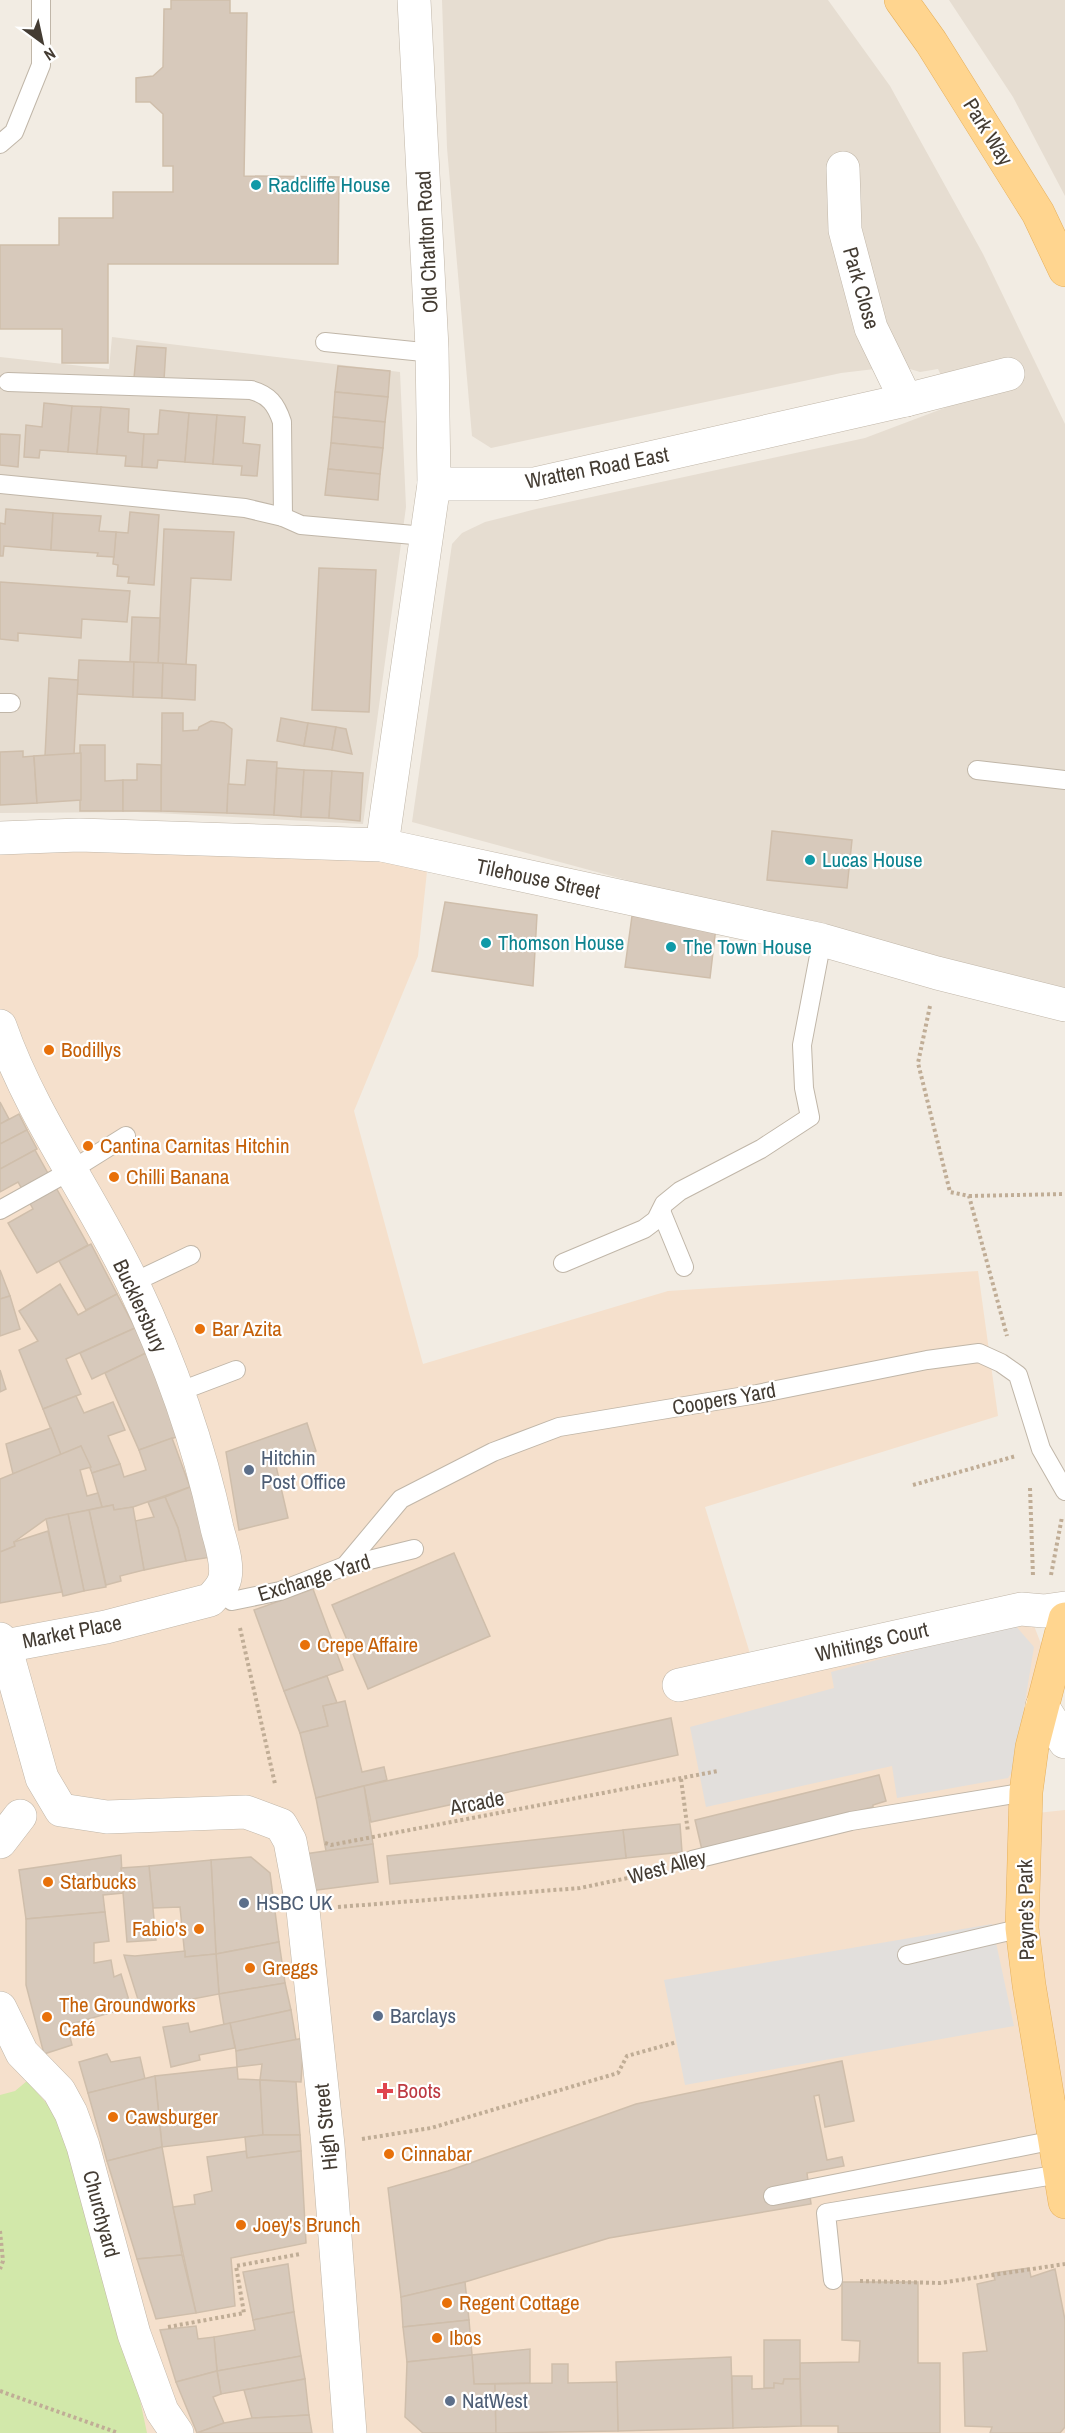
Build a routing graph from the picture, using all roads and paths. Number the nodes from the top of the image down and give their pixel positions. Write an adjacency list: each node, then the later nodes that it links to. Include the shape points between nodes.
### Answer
1 (40, 0): 4 (lane, via 41,65 14,132)
2 (414, 0): 8 (street, Old Charlton Road)
3 (901, 0): 6 (main road, Park Way, via 1038,213)
4 (0, 144)
5 (843, 168): 11 (street, Park Close, via 844,230 871,328)
6 (1065, 270)
7 (325, 342): 8 (lane)
8 (432, 353): 13 (street, Old Charlton Road)
9 (1008, 374): 11 (street, Wratten Road East)
10 (8, 382): 14 (lane, via 251,390 263,394 277,407 282,422)
11 (906, 400): 13 (street, Wratten Road East, via 534,484)
12 (0, 484): 14 (lane, via 245,508)
13 (434, 484): 15 (street)
14 (283, 517): 15 (lane, via 301,525)
15 (425, 536): 19 (street)
16 (977, 770): 17 (lane)
17 (1065, 780)
18 (0, 838): 19 (street, Tilehouse Street, via 79,836)
19 (382, 845): 20 (street, Tilehouse Street)
20 (822, 940): 21 (street, Tilehouse Street); 29 (lane, via 802,1045 810,1118 680,1191)
21 (937, 973): 22 (street, Tilehouse Street); 27 (path, via 918,1063 950,1192)
22 (1065, 1005)
23 (0, 1026): 25 (street, Bucklersbury)
24 (126, 1136): 25 (lane)
25 (70, 1171): 28 (lane); 33 (street, Bucklersbury)
26 (1065, 1194): 27 (path)
27 (969, 1196): 35 (path)
28 (0, 1210)
29 (661, 1211): 31 (lane, via 644,1229); 32 (lane)
30 (191, 1255): 33 (lane)
31 (563, 1263)
32 (684, 1267)
33 (132, 1283): 36 (street, Bucklersbury)
34 (236, 1370): 36 (lane)
35 (1018, 1375): 37 (lane); 42 (lane, Coopers Yard, via 979,1353 559,1427 493,1452 401,1499)
36 (178, 1392): 43 (street, Bucklersbury, via 208,1486 225,1564)
37 (1041, 1449): 38 (path); 39 (lane); 44 (path, via 1029,1474 1034,1583)
38 (913, 1485)
39 (1065, 1491)
40 (1063, 1515): 44 (path)
41 (414, 1549): 42 (lane, Exchange Yard)
42 (345, 1566): 43 (lane, Exchange Yard, via 280,1591)
43 (221, 1596): 45 (street, Market Place, via 106,1627); 55 (path, via 237,1612 272,1766)
44 (1058, 1613): 46 (street, Whitings Court, via 1021,1609); 47 (main road, Payne's Park)
45 (3, 1642): 48 (street, Market Place)
46 (679, 1685)
47 (1042, 1706): 49 (street); 52 (main road, Payne's Park)
48 (11, 1713): 53 (street, Market Place)
49 (1065, 1742)
50 (718, 1771): 51 (path, Arcade)
51 (681, 1779): 55 (path, Arcade, via 331,1845); 57 (path)
52 (1026, 1792): 57 (lane, West Alley, via 851,1821); 59 (main road, Payne's Park)
53 (61, 1810): 54 (lane); 55 (street, via 107,1817 246,1812)
54 (10, 1817): 56 (street)
55 (281, 1825): 58 (street, High Street, via 290,1841)
56 (0, 1842)
57 (692, 1860): 58 (path, West Alley, via 673,1868 580,1888)
58 (303, 1910): 64 (street, High Street)
59 (1022, 1928): 60 (lane); 63 (main road, Payne's Park)
60 (907, 1954)
61 (0, 2008): 72 (street, Churchyard, via 22,2054 59,2091 71,2113)
62 (677, 2042): 64 (path, via 627,2056 618,2073 486,2112 431,2128)
63 (1054, 2140): 65 (main road, Payne's Park); 66 (lane)
64 (328, 2145): 68 (street, High Street)
65 (1062, 2188): 71 (lane, via 826,2213)
66 (773, 2196)
67 (0, 2231): 70 (path)
68 (336, 2248): 72 (path, via 236,2266 244,2313); 76 (street, High Street)
69 (1065, 2264): 71 (path, via 940,2283)
70 (0, 2269)
71 (833, 2280)
72 (135, 2334): 75 (street, Churchyard, via 162,2411)
73 (0, 2391): 74 (path)
74 (118, 2433)
75 (177, 2433)
76 (350, 2433)

